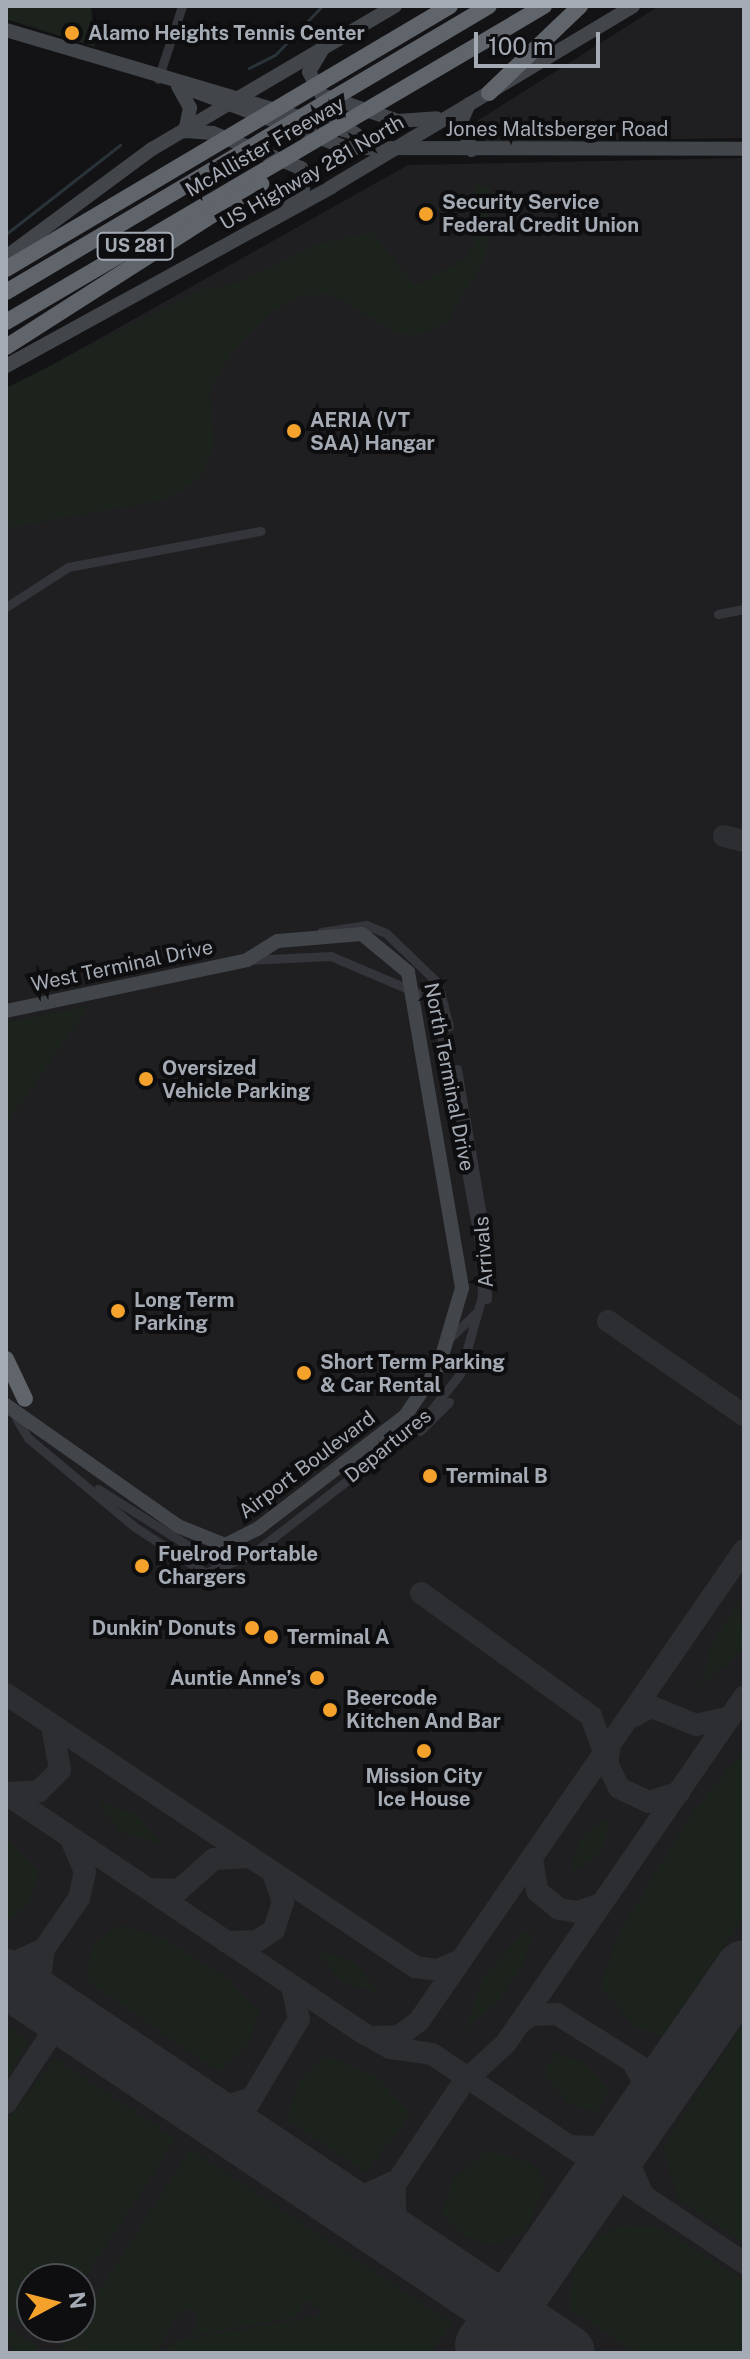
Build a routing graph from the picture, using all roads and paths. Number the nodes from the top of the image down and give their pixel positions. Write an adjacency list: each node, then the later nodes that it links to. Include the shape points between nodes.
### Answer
1 (182, 6): 10 (street)
2 (395, 6): 9 (main road)
3 (450, 6): 24 (highway)
4 (489, 6): 20 (highway, McAllister Freeway / US 281)
5 (544, 6): 21 (highway, McAllister Freeway / US 281)
6 (580, 6): 12 (highway)
7 (633, 6): 12 (main road, US Highway 281 North)
8 (6, 30): 10 (main road, Jones Maltsberger Road)
9 (327, 46): 13 (main road); 15 (main road, via 310,66 322,95 398,121)
10 (158, 79): 11 (main road, Jones Maltsberger Road)
11 (178, 86): 13 (main road, Jones Maltsberger Road); 16 (main road, via 190,108)
12 (489, 93): 14 (main road, US Highway 281 North)
13 (229, 103): 16 (main road); 17 (main road, Jones Maltsberger Road, via 347,148)
14 (469, 104): 15 (main road, US Highway 281 North); 19 (main road, via 461,118)
15 (450, 115): 17 (main road, US Highway 281 North)
16 (185, 131): 22 (main road, via 213,133 301,168 303,189); 23 (main road)
17 (395, 148): 19 (main road, Jones Maltsberger Road); 22 (main road, US Highway 281 North)
18 (744, 149): 19 (main road, Jones Maltsberger Road)
19 (472, 150)
20 (231, 158): 23 (highway); 25 (highway, McAllister Freeway / US 281)
21 (270, 172): 26 (highway, McAllister Freeway / US 281); 27 (highway, via 120,280)
22 (286, 212): 28 (main road, US Highway 281 North)
23 (6, 257)
24 (6, 269)
25 (6, 292)
26 (6, 322)
27 (6, 347)
28 (6, 366)
29 (261, 531): 30 (street, via 68,567)
30 (6, 607)
31 (744, 609): 32 (street)
32 (718, 614)
33 (319, 933): 34 (main road, North Terminal Drive, via 278,941); 36 (street, Arrivals, via 366,925 386,933 438,983); 37 (main road, North Terminal Drive, via 362,934 408,972 461,1252)
34 (247, 960): 35 (main road, West Terminal Drive); 43 (street, Departures, via 331,956 434,1000 444,1025 480,1247 482,1296 472,1345 446,1397 420,1424 225,1571 205,1573 135,1527)
35 (6, 1011)
36 (489, 1282): 37 (street, via 469,1325); 43 (street, Arrivals, via 475,1352 441,1411 239,1568 207,1562)
37 (452, 1336): 39 (main road, North Terminal Drive)
38 (6, 1359): 40 (highway)
39 (439, 1366): 42 (main road, Airport Boulevard, via 399,1421 257,1529 225,1545 178,1526)
40 (25, 1399)
41 (6, 1405): 42 (main road)
42 (16, 1418): 43 (street, via 28,1438)
43 (84, 1482)

